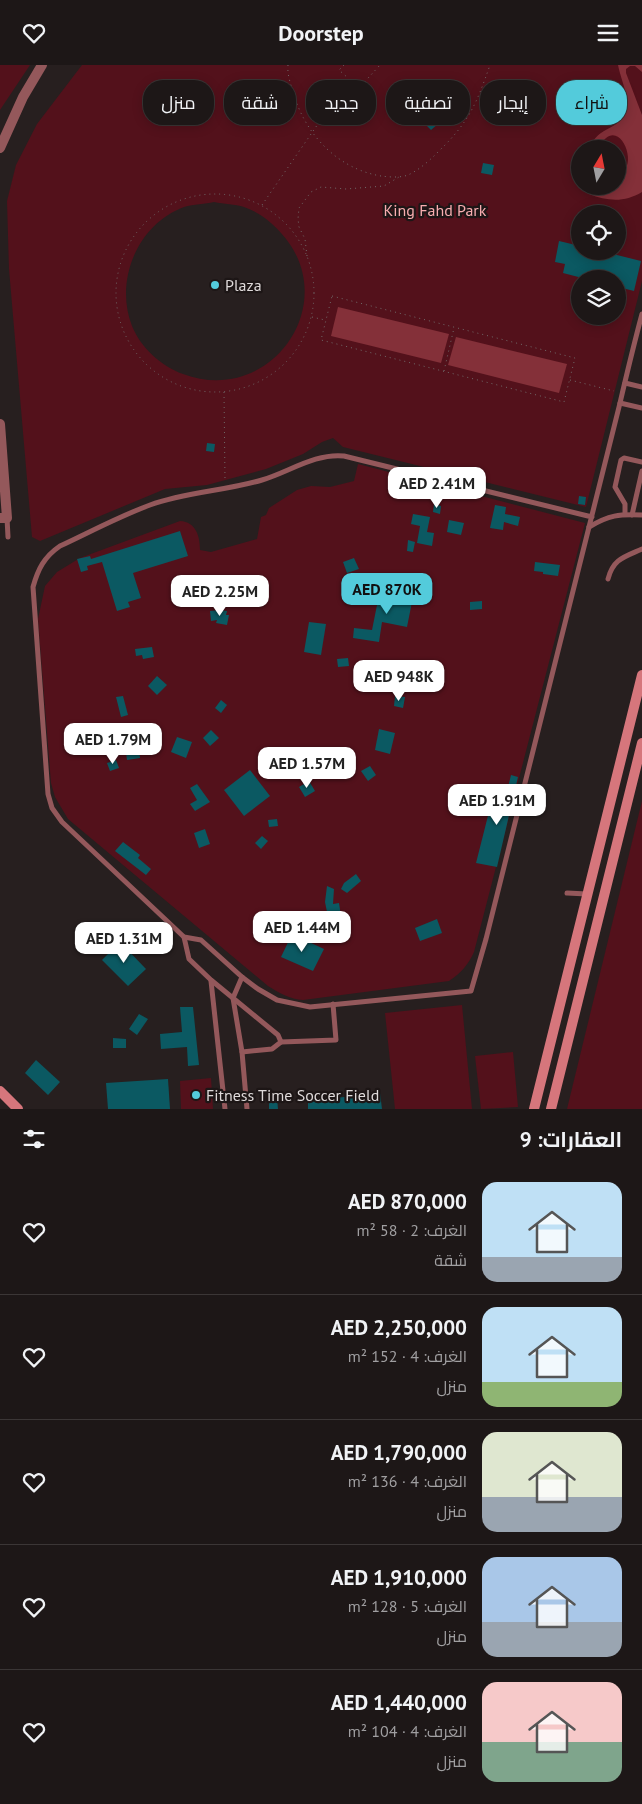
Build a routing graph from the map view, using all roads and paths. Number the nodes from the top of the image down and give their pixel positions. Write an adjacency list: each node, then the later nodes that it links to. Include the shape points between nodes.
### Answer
1 (42, 65): 8 (street, via 23,97)
2 (288, 65): 7 (path, via 295,100)
3 (344, 65): 6 (path, via 339,70)
4 (380, 65): 6 (path, via 359,88)
5 (490, 65): 9 (path, via 479,98 458,133 421,167)
6 (349, 79): 7 (path)
7 (312, 133): 9 (path, via 331,154 357,169 390,177); 10 (path)
8 (0, 148)
9 (401, 176): 11 (path, via 384,186 321,187 311,192 299,208 298,219)
10 (261, 206): 11 (path, via 285,223); 22 (path, via 221,194 186,198 169,205 150,218 134,236 122,257 116,279 116,303 121,326 147,365 188,389)
11 (308, 259): 13 (path, via 314,286)
12 (642, 314): 16 (lane)
13 (311, 316): 14 (path); 22 (path, via 304,337 278,370 258,382)
14 (326, 320): 15 (path, via 332,296); 18 (path, via 321,340)
15 (454, 327): 18 (path); 19 (path, via 575,358)
16 (635, 339): 17 (lane); 20 (lane)
17 (642, 341)
18 (444, 371): 19 (path, via 564,402)
19 (570, 380): 23 (path)
20 (625, 383): 21 (lane); 23 (lane)
21 (642, 387)
22 (224, 391): 29 (path)
23 (622, 393): 24 (lane)
24 (620, 403): 25 (lane); 34 (lane)
25 (642, 408)
26 (0, 424): 30 (street)
27 (642, 462): 31 (lane, via 621,460 615,487 625,504)
28 (642, 471): 32 (lane)
29 (225, 488): 34 (lane, via 266,479 317,458 334,455); 48 (lane, via 150,505 60,546 41,563 33,587 48,794 52,808 62,822)
30 (3, 497): 35 (street)
31 (625, 514): 32 (lane); 36 (lane, via 611,516)
32 (632, 515): 33 (lane)
33 (642, 515)
34 (592, 517): 36 (lane)
35 (4, 518): 37 (lane)
36 (589, 527): 44 (lane)
37 (8, 537)
38 (642, 549): 39 (lane, via 617,561)
39 (608, 579)
40 (642, 675): 41 (street)
41 (639, 700): 46 (street)
42 (642, 743): 47 (street)
43 (481, 785): 44 (path)
44 (522, 793): 52 (lane, via 471,991)
45 (567, 893): 46 (lane)
46 (587, 894): 47 (street); 55 (street)
47 (604, 898): 56 (street)
48 (184, 937): 49 (lane, via 201,940); 50 (lane, via 189,959)
49 (242, 977): 51 (lane); 52 (lane, via 277,1000 310,1007)
50 (211, 980): 51 (lane); 59 (lane)
51 (233, 998): 53 (lane, via 278,1035); 54 (lane)
52 (333, 1005): 53 (lane, via 336,1040)
53 (281, 1042): 54 (lane, via 272,1049)
54 (242, 1053): 60 (lane)
55 (545, 1066): 56 (street); 61 (street)
56 (561, 1070): 62 (street)
57 (0, 1091): 58 (street)
58 (18, 1109)
59 (224, 1109)
60 (247, 1109)
61 (534, 1109)
62 (551, 1109)

